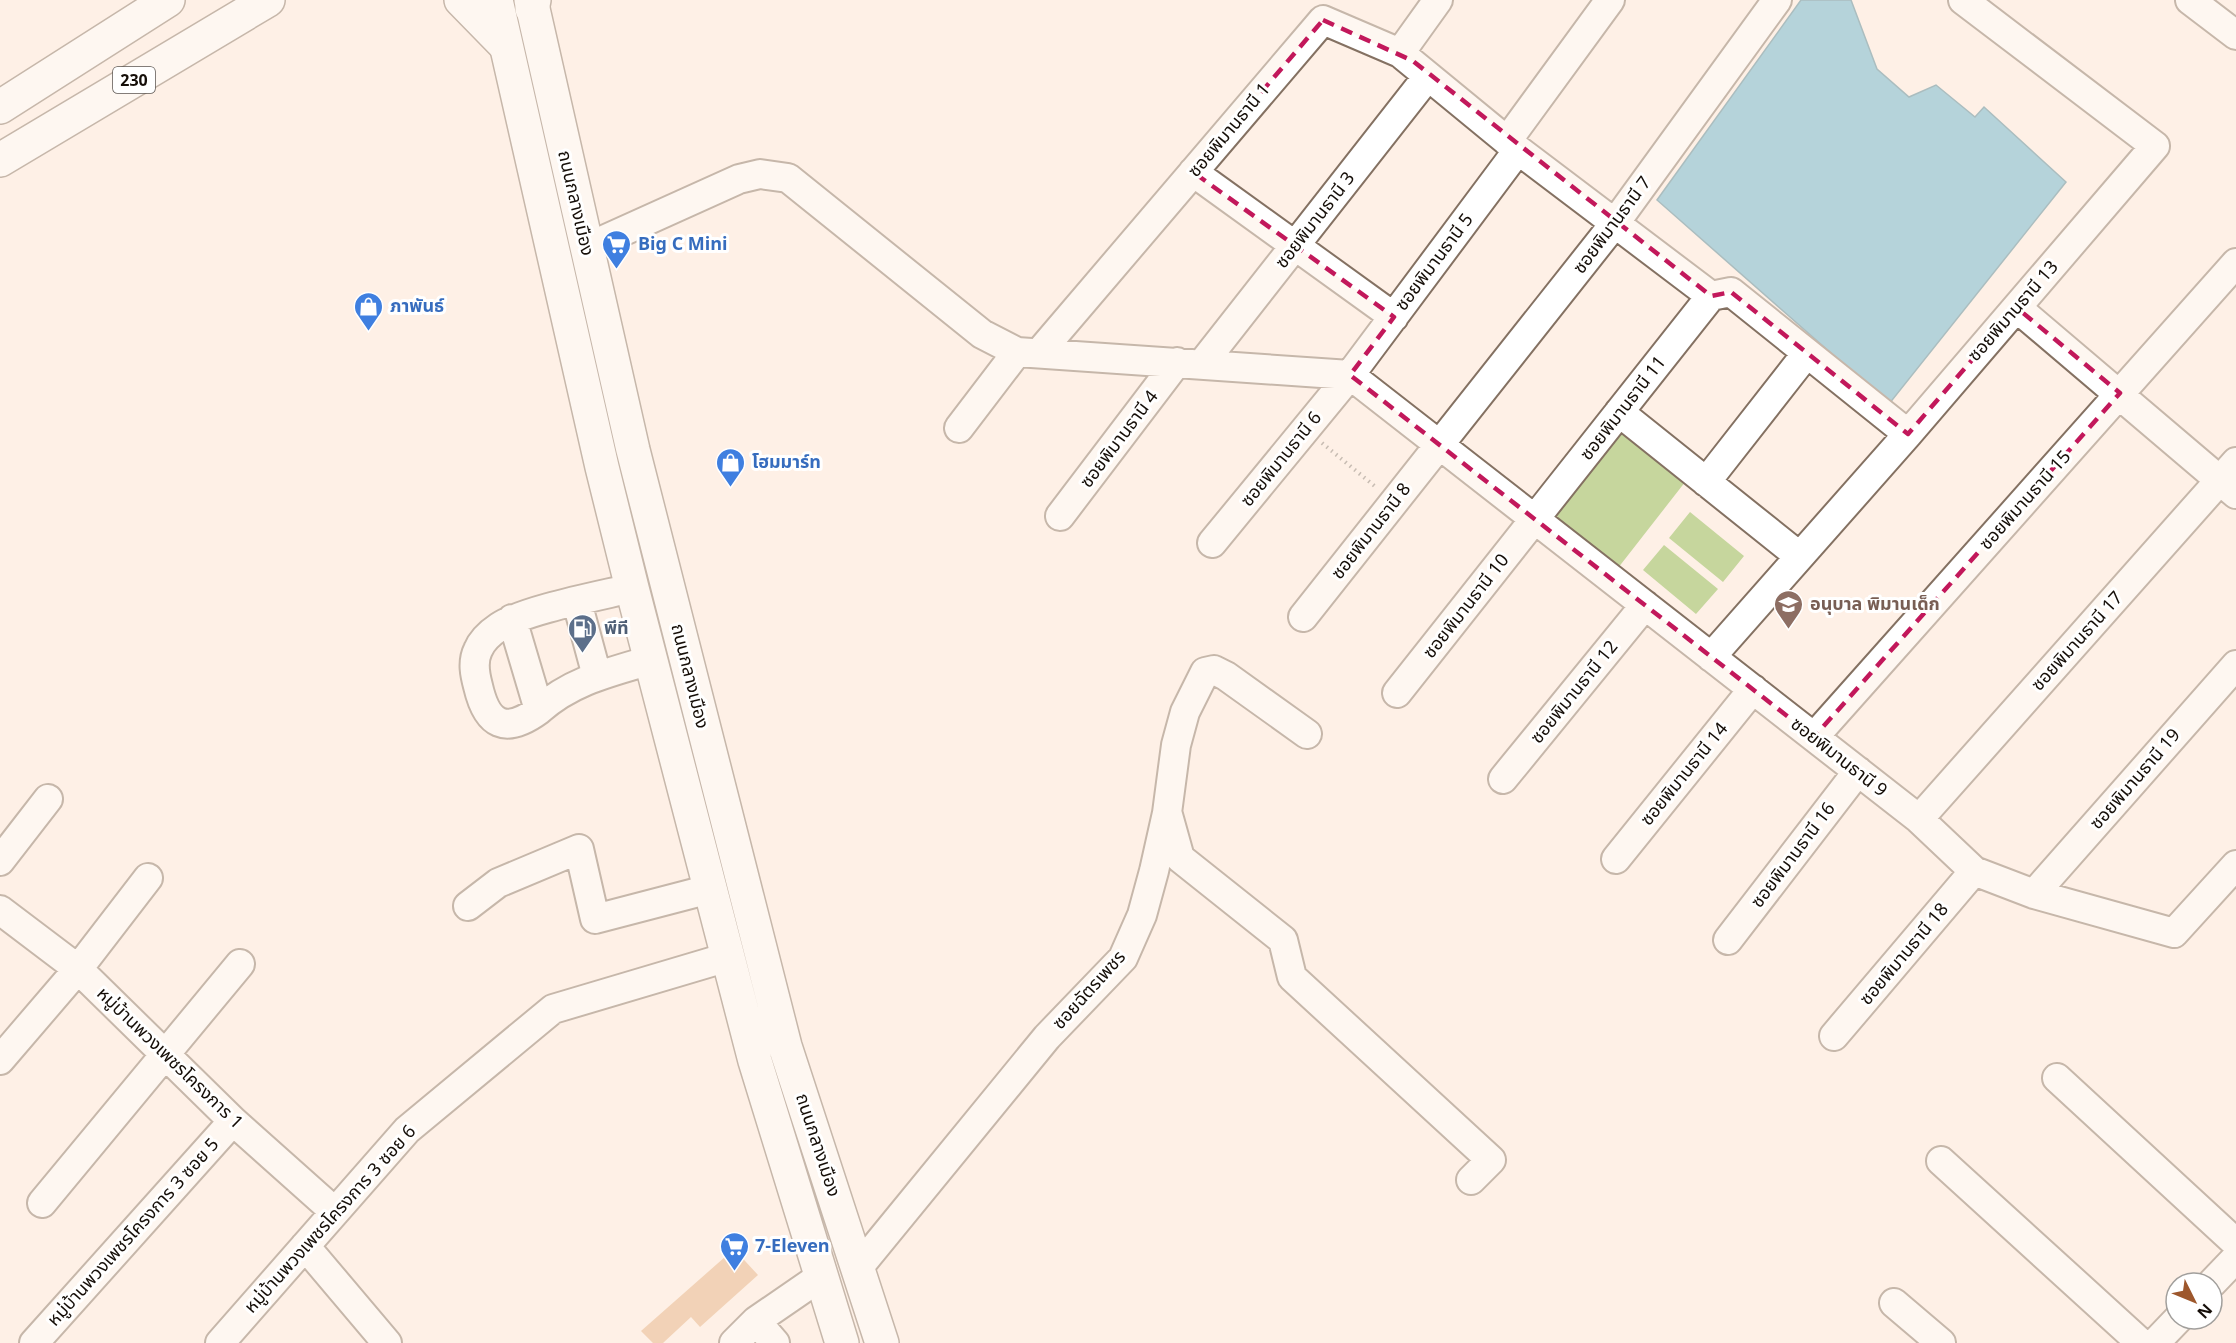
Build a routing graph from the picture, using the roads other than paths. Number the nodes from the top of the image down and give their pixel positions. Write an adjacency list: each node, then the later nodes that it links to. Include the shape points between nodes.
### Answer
1 (168, 0): 15 (main road)
2 (268, 0): 17 (main road, 230)
3 (461, 0): 12 (main road)
4 (496, 0): 12 (main road, ถนนกลางเมือง)
5 (1438, 0): 13 (street)
6 (1610, 0): 16 (street, ซอยพิมานธานี 5)
7 (1777, 0): 19 (street, ซอยพิมานธานี 7)
8 (1964, 0): 24 (street, ซอยพิมานธานี 13, via 2156,146)
9 (2190, 0): 11 (street)
10 (532, 3): 21 (main road, ถนนกลางเมือง)
11 (2236, 35)
12 (504, 44): 42 (main road, ถนนกลางเมือง)
13 (1400, 53): 14 (street); 18 (street, ซอยพิมานธานี 1, via 1323,20)
14 (1428, 76): 16 (street); 20 (street, ซอยพิมานธานี 3)
15 (0, 107)
16 (1512, 146): 19 (street); 25 (street, ซอยพิมานธานี 5)
17 (0, 160)
18 (1193, 172): 20 (street); 26 (street, ซอยพิมานธานี 1)
19 (1615, 223): 23 (street); 34 (street, ซอยพิมานธานี 7)
20 (1295, 245): 25 (street); 28 (street, ซอยพิมานธานี 3)
21 (586, 248): 26 (street, via 739,179 760,174 788,178 982,334); 41 (main road, ถนนกลางเมือง)
22 (2236, 263): 30 (street, ซอยพิมานธานี 15)
23 (1711, 296): 27 (street, via 1731,292); 31 (street, ซอยพิมานธานี 11)
24 (2016, 308): 30 (street); 33 (street, ซอยพิมานธานี 13)
25 (1394, 317): 29 (street, ซอยพิมานธานี 5)
26 (1028, 352): 28 (street); 32 (street, ซอยพิมานธานี 1)
27 (1807, 353): 33 (street); 36 (street)
28 (1190, 363): 29 (street); 37 (street, ซอยพิมานธานี 4)
29 (1350, 375): 34 (street, ซอยพิมานธานี 9); 39 (street, ซอยพิมานธานี 6)
30 (2120, 393): 35 (street); 55 (street, ซอยพิมานธานี 15)
31 (1619, 412): 36 (street); 38 (street, ซอยพิมานธานี 11)
32 (959, 428)
33 (1908, 434): 40 (street, ซอยพิมานธานี 13)
34 (1439, 444): 38 (street, ซอยพิมานธานี 9); 45 (street, ซอยพิมานธานี 8)
35 (2231, 479): 60 (street, ซอยพิมานธานี 17)
36 (1707, 482): 40 (street)
37 (1060, 516)
38 (1535, 519): 44 (street, ซอยพิมานธานี 9); 52 (street, ซอยพิมานธานี 10)
39 (1212, 543)
40 (1799, 556): 47 (street, ซอยพิมานธานี 13)
41 (665, 580): 42 (main road); 86 (main road, ถนนกลางเมือง, via 785,1046)
42 (632, 588): 43 (street); 48 (main road, ถนนกลางเมือง)
43 (577, 602): 46 (street); 50 (street)
44 (1645, 605): 47 (street, ซอยพิมานธานี 9); 57 (street, ซอยพิมานธานี 12)
45 (1303, 617)
46 (512, 619): 53 (street); 53 (street, via 489,634 476,652 479,691 487,714 501,724 518,722)
47 (1711, 657): 51 (street, ซอยพิมานธานี 9)
48 (651, 660): 50 (street); 66 (main road, ถนนกลางเมือง)
49 (2236, 665): 67 (street, ซอยพิมานธานี 19)
50 (597, 676): 53 (street, via 569,687)
51 (1752, 689): 55 (street, ซอยพิมานธานี 9); 61 (street, ซอยพิมานธานี 14)
52 (1397, 693)
53 (539, 710)
54 (1307, 734): 59 (street, ซอยฉัตรเพชร, via 1226,676 1214,670 1205,672 1185,712 1176,745)
55 (1814, 737): 56 (street, ซอยพิมานธานี 9)
56 (1858, 771): 60 (street, ซอยพิมานธานี 9); 70 (street, ซอยพิมานธานี 16)
57 (1503, 779)
58 (48, 799): 62 (street)
59 (1167, 813): 80 (street, via 1180,858 1283,940 1292,976 1491,1160); 86 (street, ซอยฉัตรเพชร, via 1142,915 1123,958 1047,1037)
60 (1919, 819): 64 (street, ซอยพิมานธานี 9)
61 (1616, 859)
62 (0, 861)
63 (2236, 865): 67 (street, ซอยพิมานธานี 9, via 2174,933)
64 (1974, 871): 67 (street, ซอยพิมานธานี 9); 74 (street, ซอยพิมานธานี 18)
65 (148, 878): 73 (street)
66 (710, 889): 68 (street, via 595,919 579,849 498,883); 71 (main road, ถนนกลางเมือง)
67 (2034, 894)
68 (468, 906)
69 (0, 910): 73 (street, หมู่บ้านพวงเพชรโครงการ 1)
70 (1728, 940)
71 (728, 957): 82 (street, หมู่บ้านพวงเพชรโครงการ 3 ซอย 6, via 553,1009 407,1130); 88 (main road, ถนนกลางเมือง, via 754,1061)
72 (240, 964): 75 (street)
73 (78, 969): 75 (street, หมู่บ้านพวงเพชรโครงการ 1); 76 (street)
74 (1834, 1036)
75 (166, 1056): 78 (street, หมู่บ้านพวงเพชรโครงการ 1); 81 (street)
76 (0, 1060)
77 (2057, 1078): 83 (street)
78 (233, 1121): 82 (street, หมู่บ้านพวงเพชรโครงการ 1); 92 (street, หมู่บ้านพวงเพชรโครงการ 3 ซอย 5)
79 (1941, 1161): 100 (street)
80 (1470, 1180)
81 (42, 1203)
82 (335, 1212): 84 (street, หมู่บ้านพวงเพชรโครงการ 3 ซอย 6)
83 (2236, 1243)
84 (305, 1246): 93 (street, หมู่บ้านพวงเพชรโครงการ 3 ซอย 6); 94 (street)
85 (2236, 1258): 87 (street)
86 (858, 1268): 98 (main road, ถนนกลางเมือง)
87 (2224, 1271)
88 (820, 1277): 90 (street); 97 (main road, ถนนกลางเมือง)
89 (1894, 1303): 99 (street)
90 (756, 1321): 95 (street); 96 (street)
91 (2166, 1331): 101 (street)
92 (34, 1343)
93 (220, 1343)
94 (387, 1343)
95 (734, 1343)
96 (775, 1343)
97 (842, 1343)
98 (882, 1343)
99 (1941, 1343)
100 (2141, 1343)
101 (2155, 1343)

